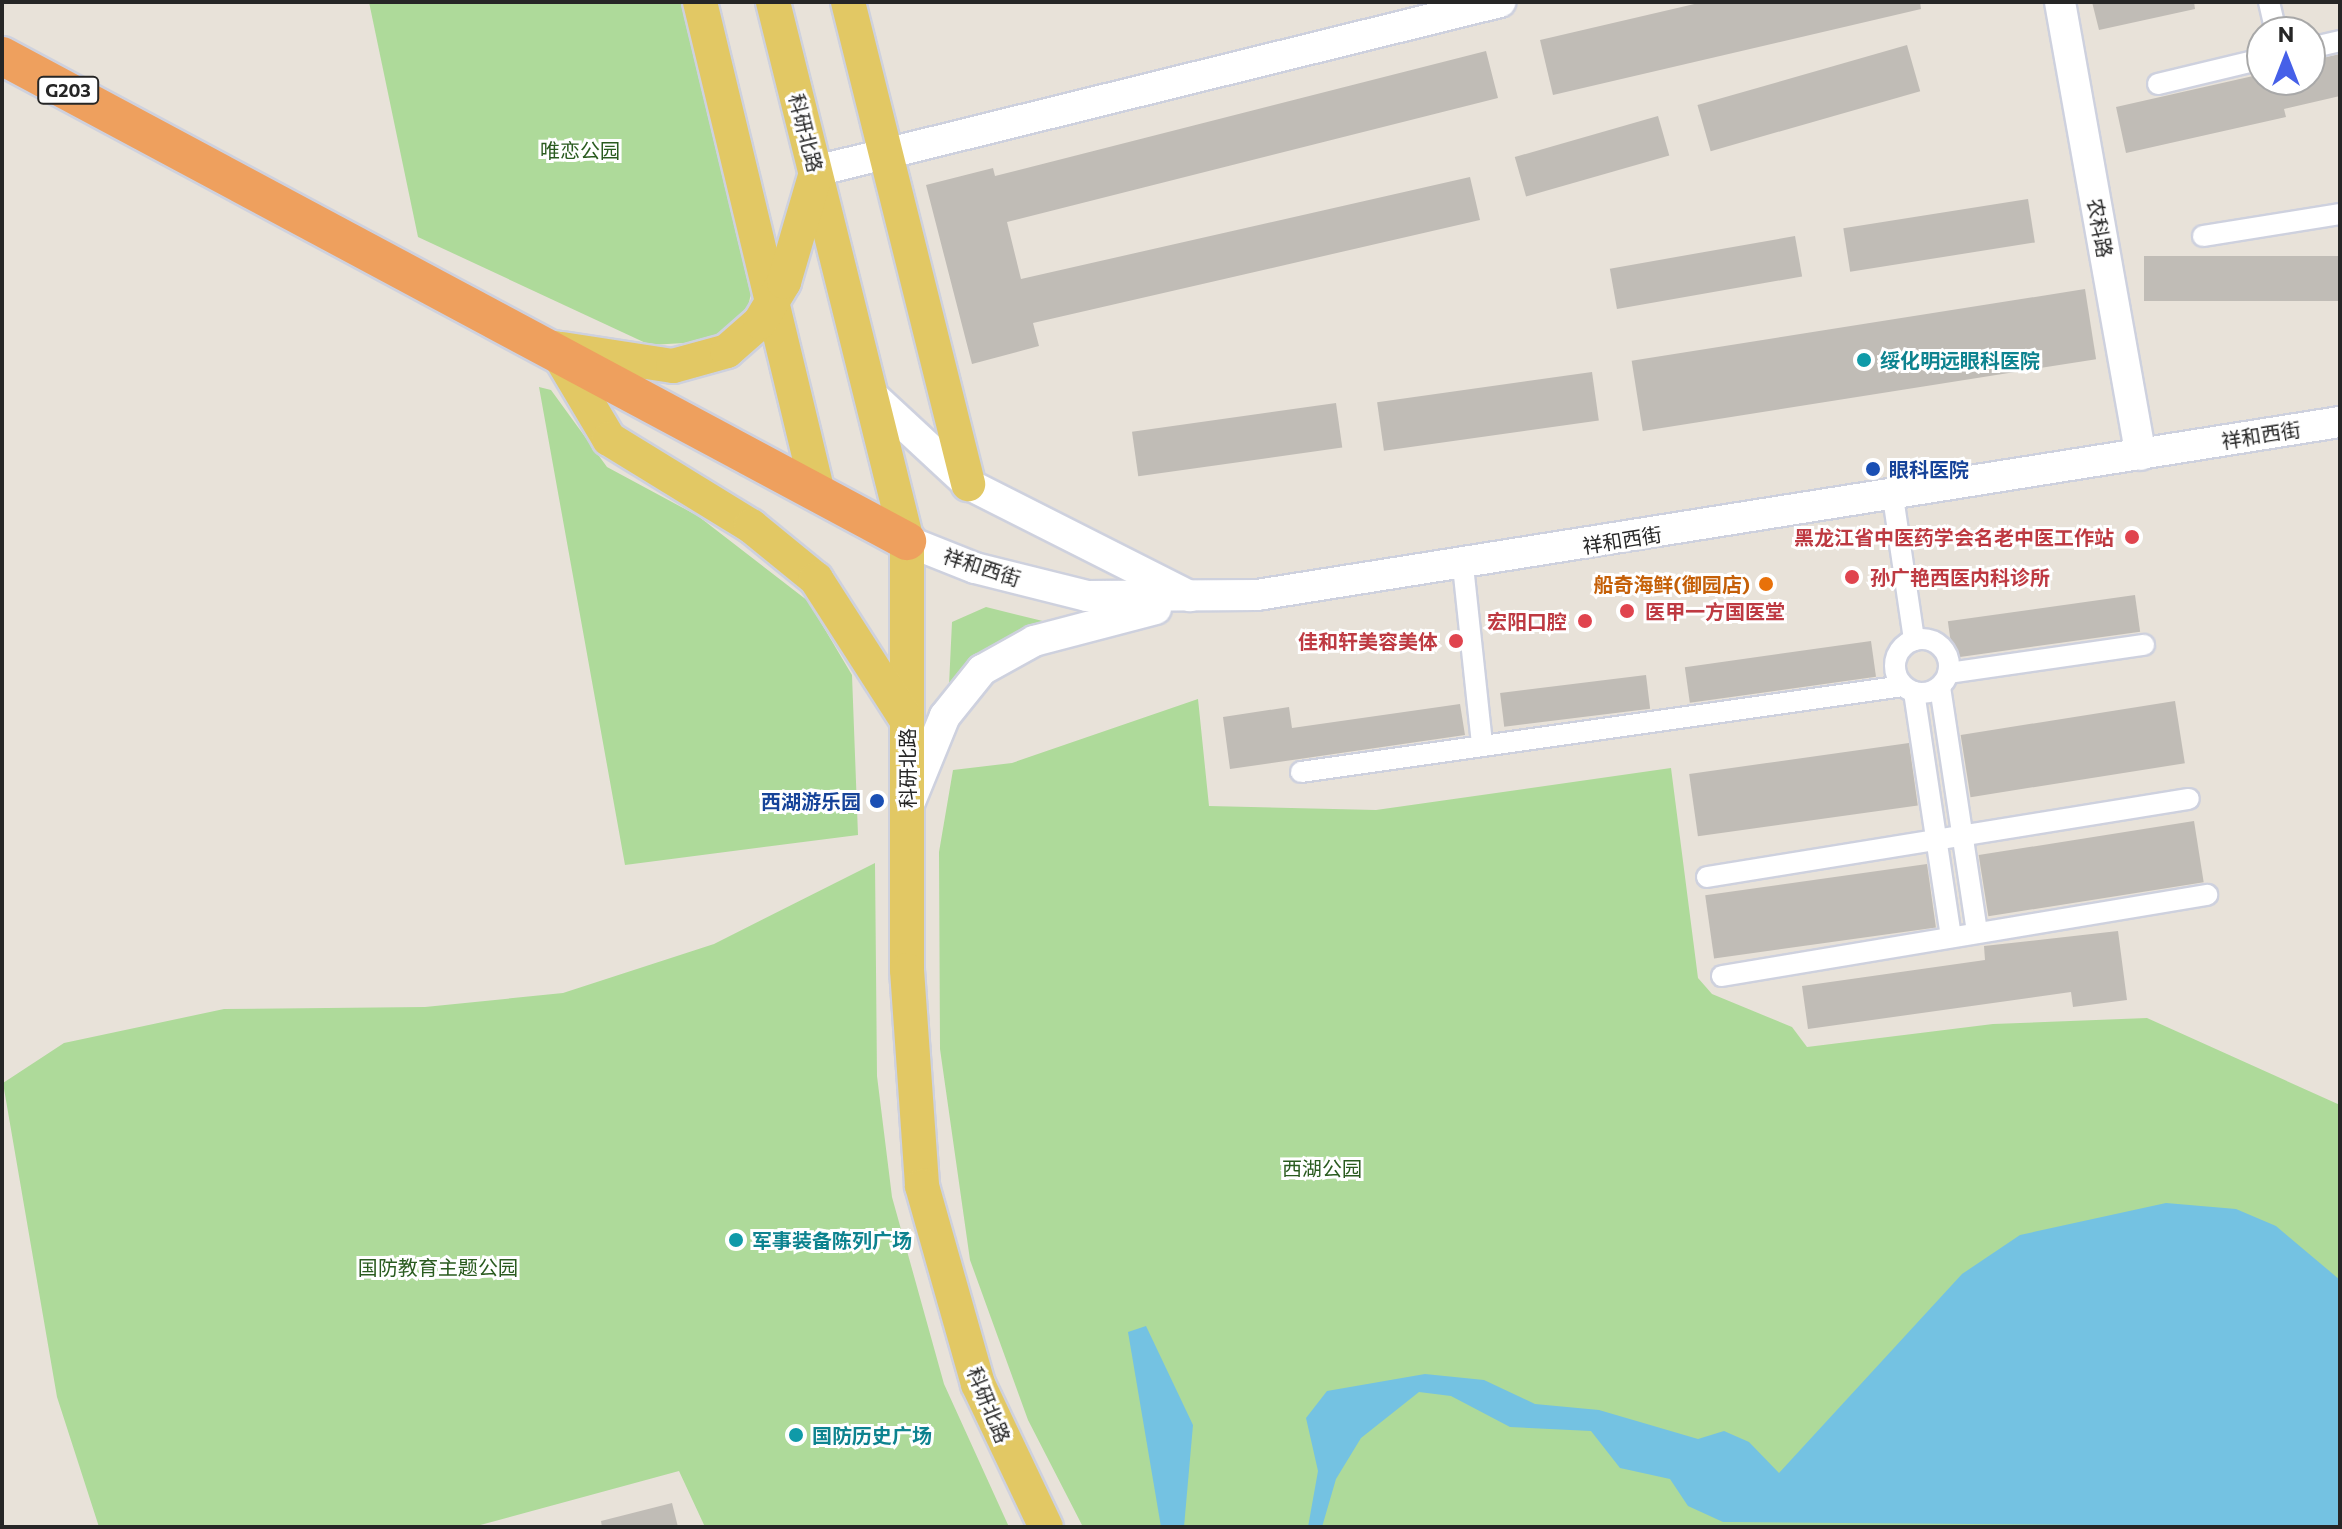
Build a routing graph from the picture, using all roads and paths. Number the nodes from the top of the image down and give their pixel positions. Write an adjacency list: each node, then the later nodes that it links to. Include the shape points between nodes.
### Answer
1 (700, 2): 13 (main road)
2 (773, 2): 10 (main road, 科研北路)
3 (848, 2): 9 (main road)
4 (1500, 2): 9 (main road)
5 (2060, 2): 17 (main road, 农科路)
6 (2, 56): 14 (highway, G203)
7 (2246, 63): 8 (street)
8 (2158, 84)
9 (887, 153): 10 (main road); 18 (main road)
10 (816, 171): 13 (main road); 15 (main road, 科研北路)
11 (2340, 214): 12 (street)
12 (2203, 236)
13 (774, 301): 14 (main road, via 746,337 703,362 640,365); 19 (main road)
14 (555, 348): 19 (highway); 28 (main road, via 609,439 751,526 816,579)
15 (874, 397): 18 (main road); 21 (main road, 科研北路)
16 (2340, 422): 17 (main road, 祥和西街)
17 (2141, 455): 20 (main road, 祥和西街)
18 (968, 484): 23 (main road)
19 (818, 493): 21 (highway)
20 (1893, 497): 22 (main road, 祥和西街); 24 (street)
21 (907, 541): 23 (main road, 祥和西街, via 975,568 1087,596); 28 (main road, 科研北路)
22 (1463, 566): 23 (main road, 祥和西街); 29 (street)
23 (1195, 599): 32 (main road, via 1034,641 982,670 945,716)
24 (1914, 640): 26 (street, via 1939,645); 27 (street, via 1895,660)
25 (2144, 645): 26 (street)
26 (1944, 680): 27 (street); 33 (street)
27 (1908, 689): 29 (street); 34 (street)
28 (907, 721): 32 (main road, 科研北路)
29 (1482, 745): 30 (street)
30 (1301, 772)
31 (2189, 799): 33 (street)
32 (907, 810): 40 (main road, 科研北路, via 910,1092 922,1186 978,1384)
33 (1962, 836): 34 (street); 37 (street)
34 (1936, 840): 35 (street); 38 (street)
35 (1707, 877)
36 (2207, 895): 37 (street)
37 (1977, 932): 38 (street)
38 (1951, 936): 39 (street)
39 (1722, 976)
40 (1046, 1527)

